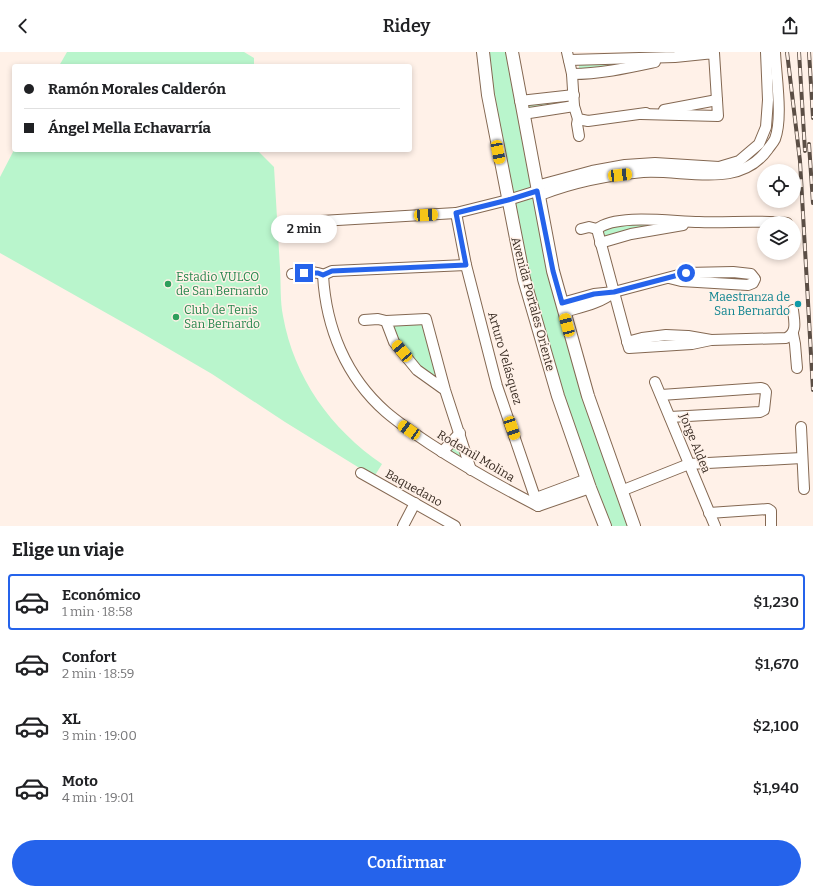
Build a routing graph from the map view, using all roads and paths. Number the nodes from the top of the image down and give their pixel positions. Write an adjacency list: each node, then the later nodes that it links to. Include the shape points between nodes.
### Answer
1 (483, 52): 18 (street, Avenida Portales Oriente, via 488,95)
2 (512, 52): 11 (street)
3 (766, 52): 17 (street, via 766,127 759,144 739,161 719,167 655,163 625,165 540,185)
4 (775, 52): 17 (street, via 777,130 774,140 763,156 750,166 721,175 645,172 626,174 543,194)
5 (714, 53): 7 (street); 10 (street)
6 (568, 56): 7 (street); 8 (street)
7 (675, 57): 8 (street, via 629,68)
8 (572, 74): 9 (street)
9 (574, 95): 11 (street); 12 (street)
10 (717, 100): 14 (street); 14 (street, via 718,116)
11 (520, 101): 13 (street)
12 (574, 106): 13 (street); 15 (street)
13 (523, 114): 17 (street)
14 (641, 114): 15 (street)
15 (583, 120): 16 (street, via 577,124)
16 (579, 136)
17 (537, 191): 18 (street); 31 (street)
18 (508, 200): 19 (street); 48 (street, Avenida Portales Oriente, via 524,279 558,396)
19 (456, 213): 21 (street); 26 (street, Arturo Velásquez)
20 (699, 222): 22 (street); 24 (street, via 634,220 604,224); 25 (street)
21 (287, 223)
22 (757, 223)
23 (581, 229): 24 (street)
24 (597, 229): 25 (street)
25 (600, 242): 30 (street)
26 (466, 265): 28 (street, via 332,271); 51 (street, Arturo Velásquez, via 497,386)
27 (292, 274): 28 (street, via 315,272)
28 (323, 275): 43 (street, Rodemil Molina, via 332,330 343,356 358,381 386,412)
29 (669, 278): 29 (street, via 748,285 754,283 755,279 751,274 733,272 693,272); 30 (street)
30 (614, 292): 31 (street, via 597,302); 35 (street, via 628,345 642,338 666,335 711,340 786,338)
31 (563, 307): 50 (street, via 588,396)
32 (793, 310): 35 (street)
33 (364, 320): 34 (street)
34 (386, 321): 38 (street, via 394,342 417,370); 38 (street, via 426,319)
35 (792, 334): 36 (street)
36 (797, 368)
37 (656, 382): 39 (street, Jorge Aldea)
38 (445, 390): 42 (street)
39 (661, 394): 40 (street, Jorge Aldea); 40 (street, via 761,388 766,392 764,410 760,412)
40 (670, 417): 45 (street, Jorge Aldea)
41 (801, 427): 44 (street)
42 (460, 433): 43 (street); 46 (street)
43 (442, 452): 46 (street, Rodemil Molina)
44 (802, 458): 45 (street); 49 (street)
45 (689, 464): 50 (street); 53 (street, Jorge Aldea)
46 (471, 470): 51 (street, Rodemil Molina, via 495,484)
47 (360, 473): 52 (street, Baquedano)
48 (588, 484): 51 (street); 56 (street, Avenida Portales Oriente)
49 (804, 490)
50 (621, 491): 57 (street)
51 (537, 502)
52 (415, 503): 54 (street); 55 (street, Baquedano)
53 (709, 513): 58 (street, Jorge Aldea); 59 (street, via 768,509 771,510)
54 (403, 526)
55 (455, 526)
56 (605, 526)
57 (634, 526)
58 (715, 526)
59 (771, 526)

